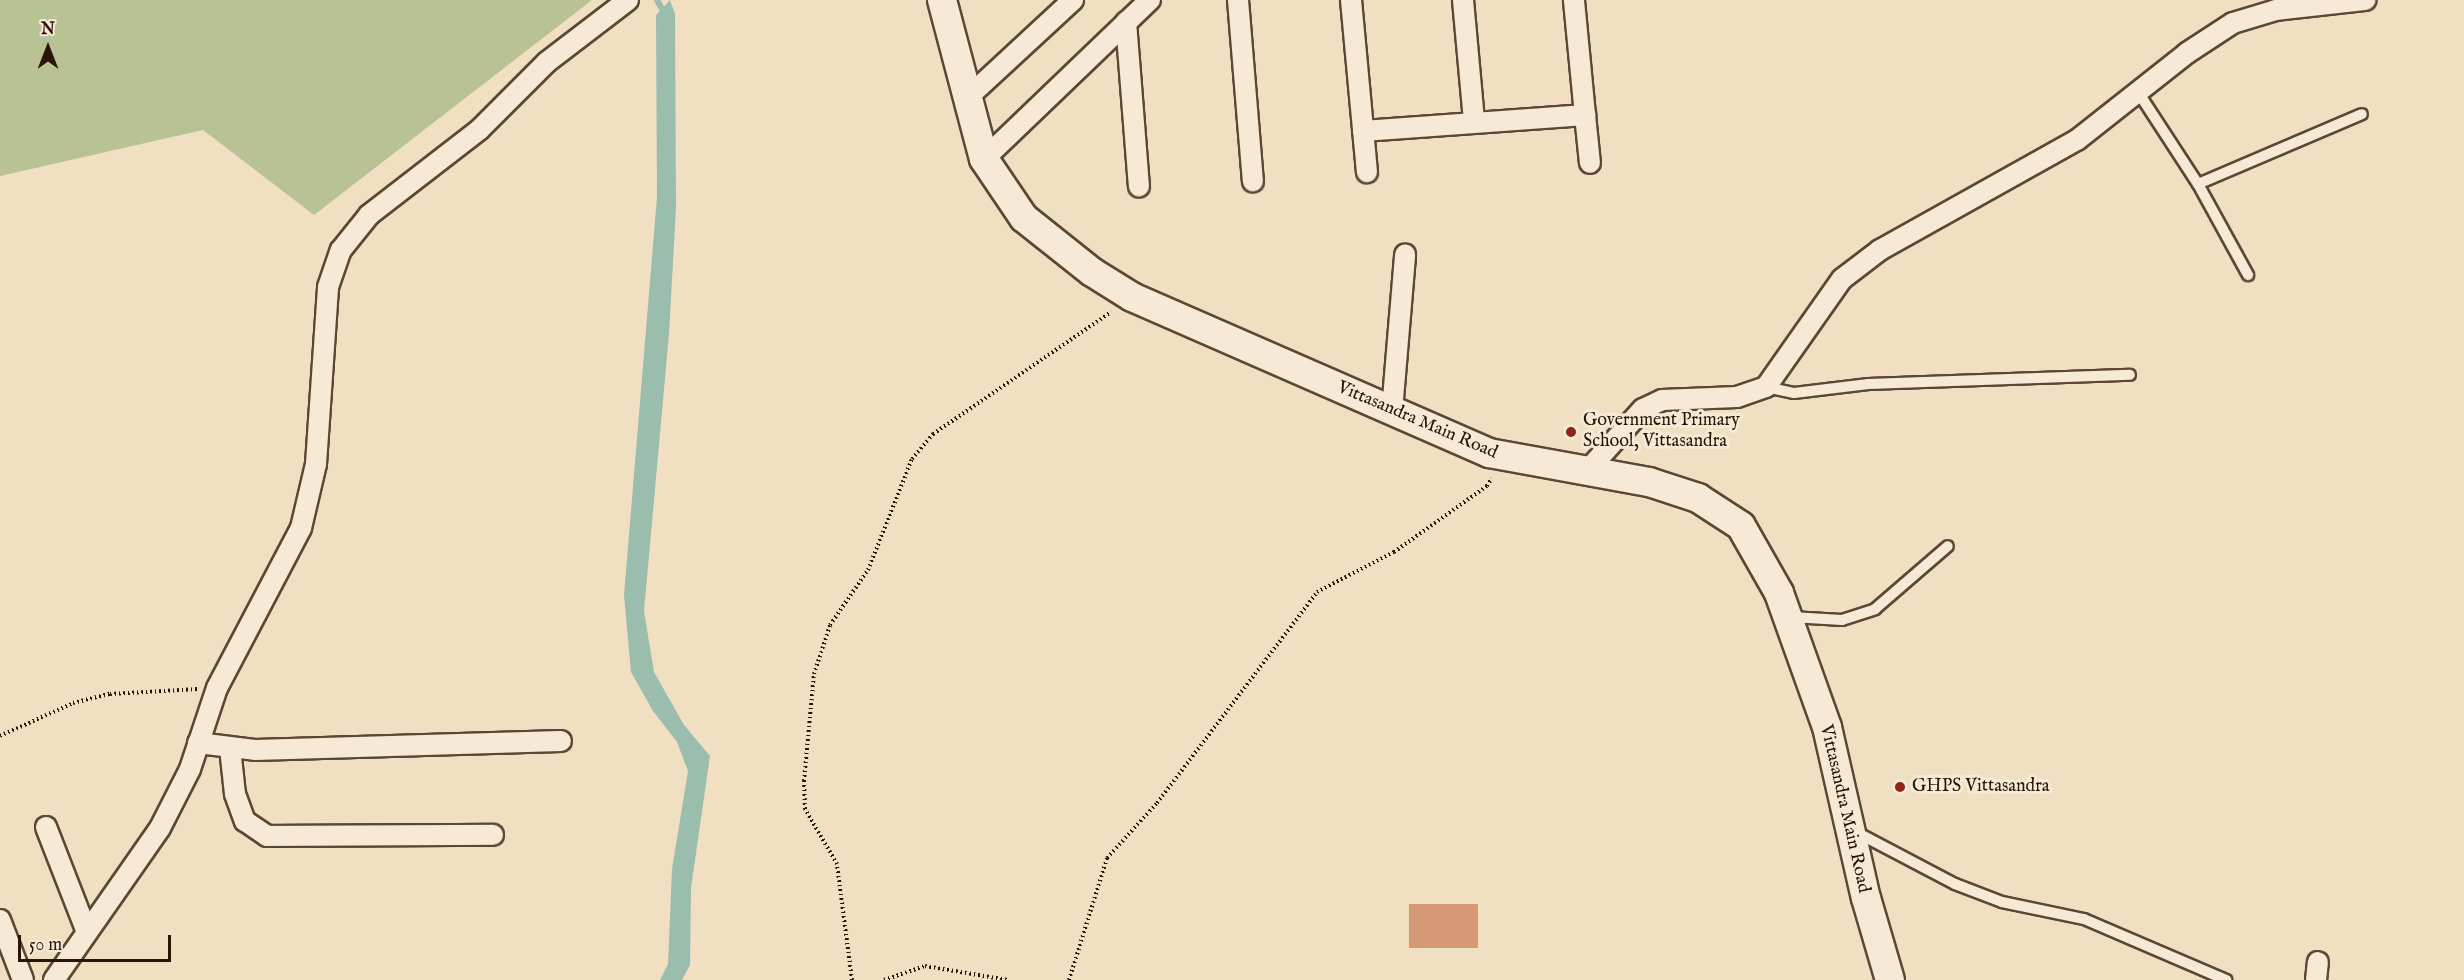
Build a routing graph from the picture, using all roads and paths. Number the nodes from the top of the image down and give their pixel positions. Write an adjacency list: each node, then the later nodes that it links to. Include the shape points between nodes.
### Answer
1 (628, 0): 33 (street, via 547,62 479,130 369,215 341,250 328,287 316,464 302,528)
2 (942, 0): 12 (street, Vittasandra Main Road)
3 (1073, 0): 12 (street)
4 (1150, 0): 10 (street)
5 (1238, 0): 20 (street)
6 (1351, 0): 16 (street)
7 (1463, 0): 15 (street)
8 (1574, 0): 13 (street)
9 (2365, 0): 11 (street, via 2276,9 2233,23)
10 (1126, 22): 17 (street); 22 (street)
11 (2138, 92): 21 (lane); 27 (street, via 2077,140 1880,250 1842,279)
12 (966, 99): 17 (street, Vittasandra Main Road)
13 (1585, 114): 15 (street); 18 (street)
14 (2362, 114): 21 (lane)
15 (1474, 122): 16 (street)
16 (1363, 131): 19 (street)
17 (984, 159): 25 (street, Vittasandra Main Road, via 1008,198 1041,235)
18 (1590, 163)
19 (1367, 172)
20 (1253, 181)
21 (2198, 184): 24 (lane)
22 (1139, 186)
23 (1405, 255): 28 (street)
24 (2248, 275)
25 (1132, 297): 28 (street, Vittasandra Main Road); 45 (path, via 933,434 912,459 868,570 830,624 814,674 805,809 837,864)
26 (2130, 375): 27 (lane, via 1868,384 1794,393)
27 (1766, 387): 30 (street, via 1737,397 1662,400 1643,409)
28 (1392, 411): 29 (street, Vittasandra Main Road)
29 (1506, 458): 30 (street, Vittasandra Main Road); 48 (path, via 1487,486 1394,552 1317,592 1171,785 1107,858)
30 (1588, 470): 32 (street, Vittasandra Main Road, via 1675,490 1732,518 1758,551)
31 (1948, 546): 32 (lane, via 1875,609 1842,620)
32 (1787, 617): 39 (street, Vittasandra Main Road, via 1834,754)
33 (217, 688): 34 (path, via 110,694 72,703); 36 (street)
34 (0, 736)
35 (561, 741): 37 (street)
36 (198, 743): 37 (street); 42 (street, via 160,828)
37 (230, 748): 40 (street, via 235,794 245,821 267,837)
38 (46, 827): 42 (street)
39 (1848, 828): 49 (street, Vittasandra Main Road); 50 (lane, via 1955,884 2002,902 2084,919)
40 (493, 835)
41 (0, 920): 43 (street)
42 (87, 932): 44 (street)
43 (23, 980)
44 (54, 980)
45 (852, 980)
46 (884, 980): 47 (path, via 912,968 934,966)
47 (1008, 980)
48 (1069, 980)
49 (1890, 980)
50 (2226, 980)

